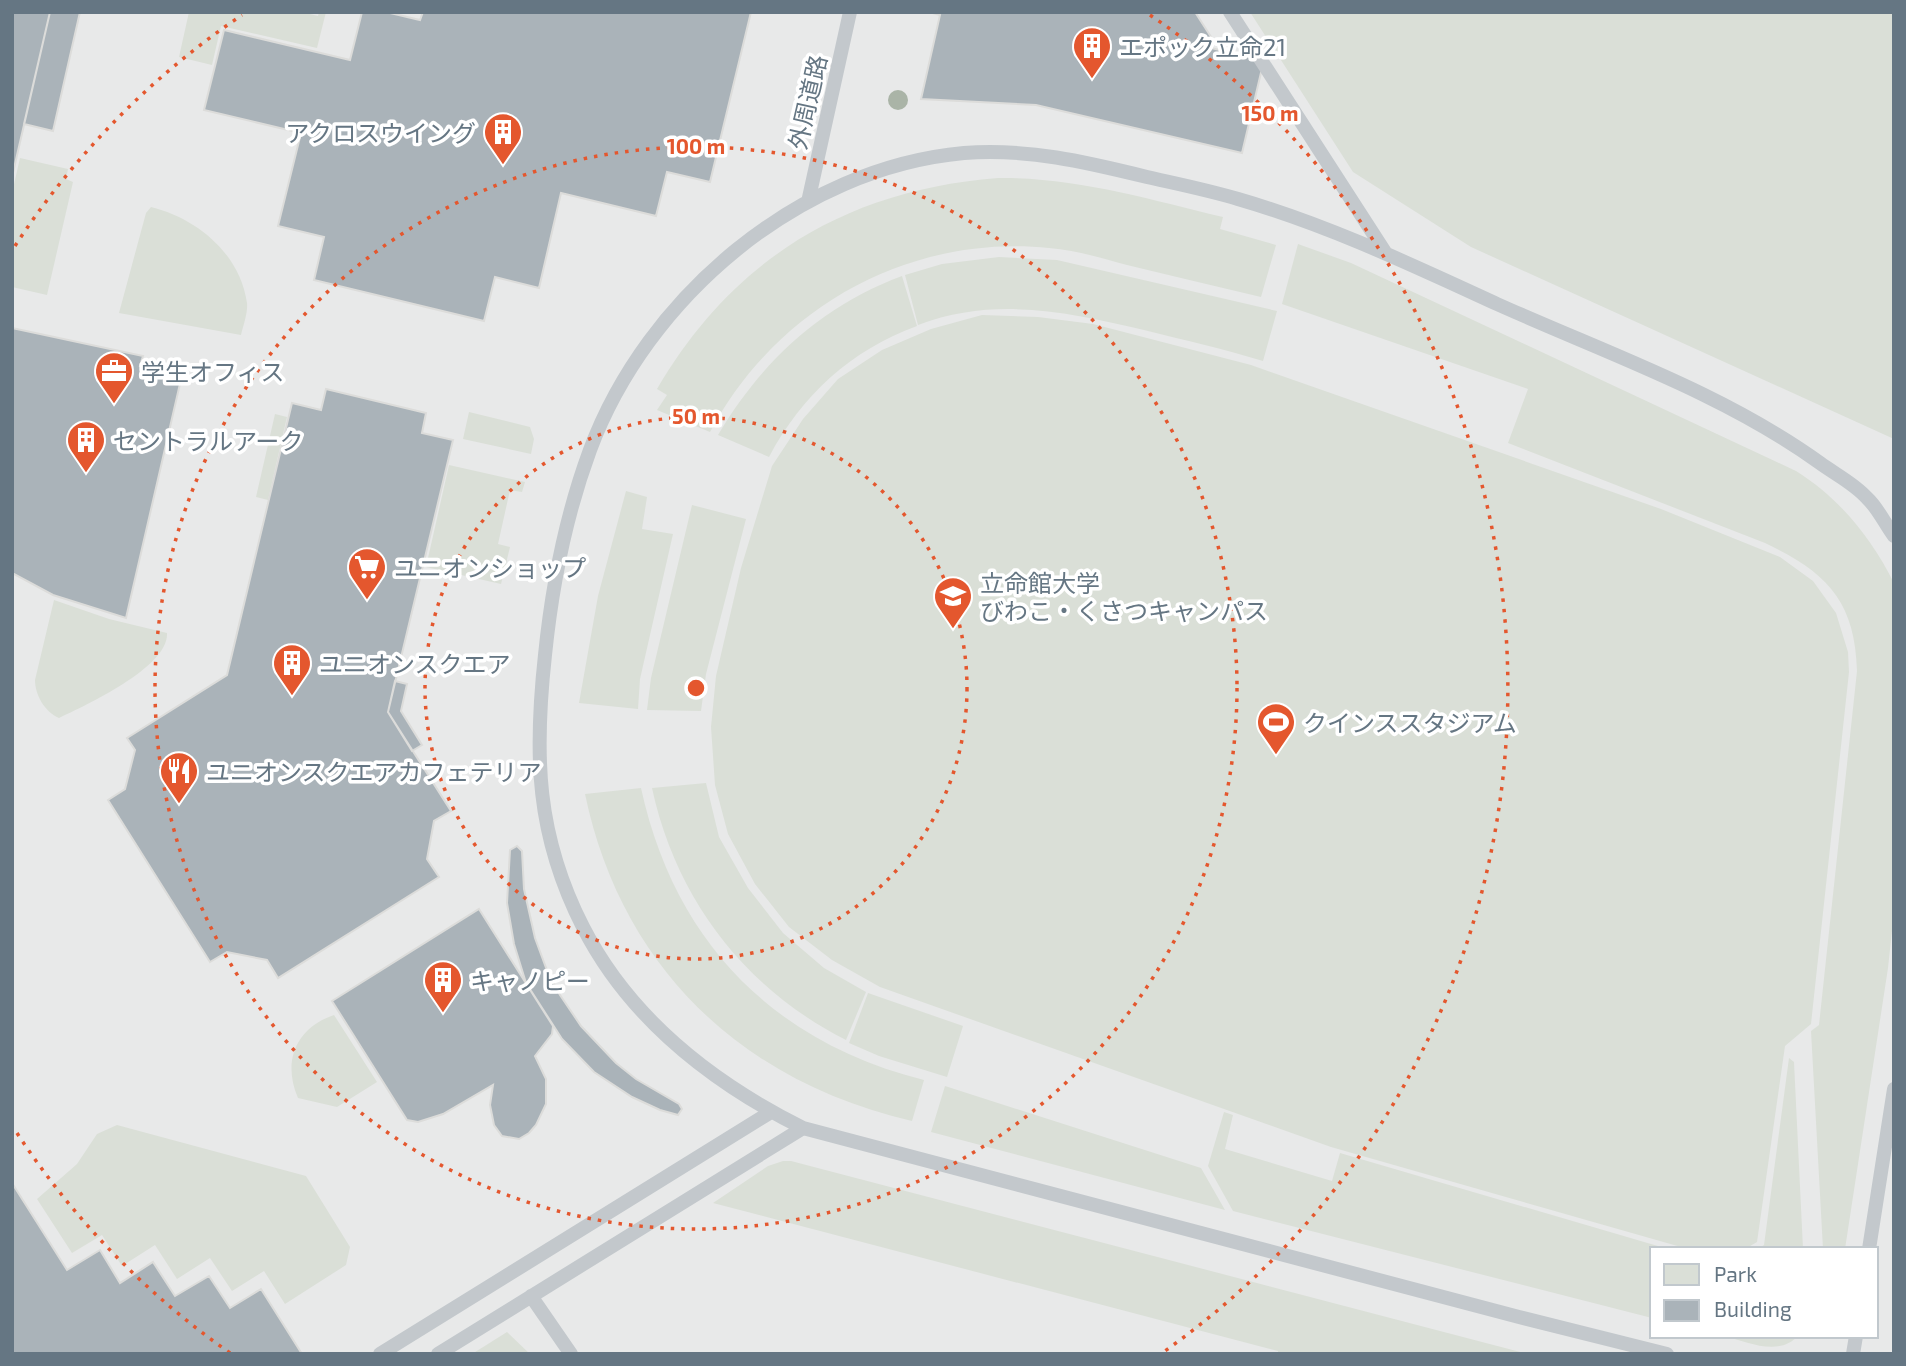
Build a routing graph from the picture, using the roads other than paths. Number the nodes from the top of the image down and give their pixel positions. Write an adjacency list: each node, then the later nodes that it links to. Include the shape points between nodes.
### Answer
1 (850, 12): 3 (lane, 外周道路)
2 (1230, 12): 4 (lane)
3 (808, 202): 4 (lane, via 857,179 921,159 961,153 1042,154 1238,199); 7 (lane, via 751,238 701,282 657,333 609,409 590,450 558,567 539,713 540,779 550,838 569,895 595,950 660,1031 713,1076)
4 (1385, 252): 5 (lane, via 1781,435 1867,498)
5 (1894, 536)
6 (1894, 1089): 9 (lane)
7 (771, 1112): 8 (lane); 11 (lane)
8 (803, 1128): 10 (lane); 14 (lane)
9 (1869, 1247)
10 (531, 1296): 12 (lane); 13 (lane)
11 (380, 1354)
12 (438, 1354)
13 (571, 1354)
14 (1667, 1354)

